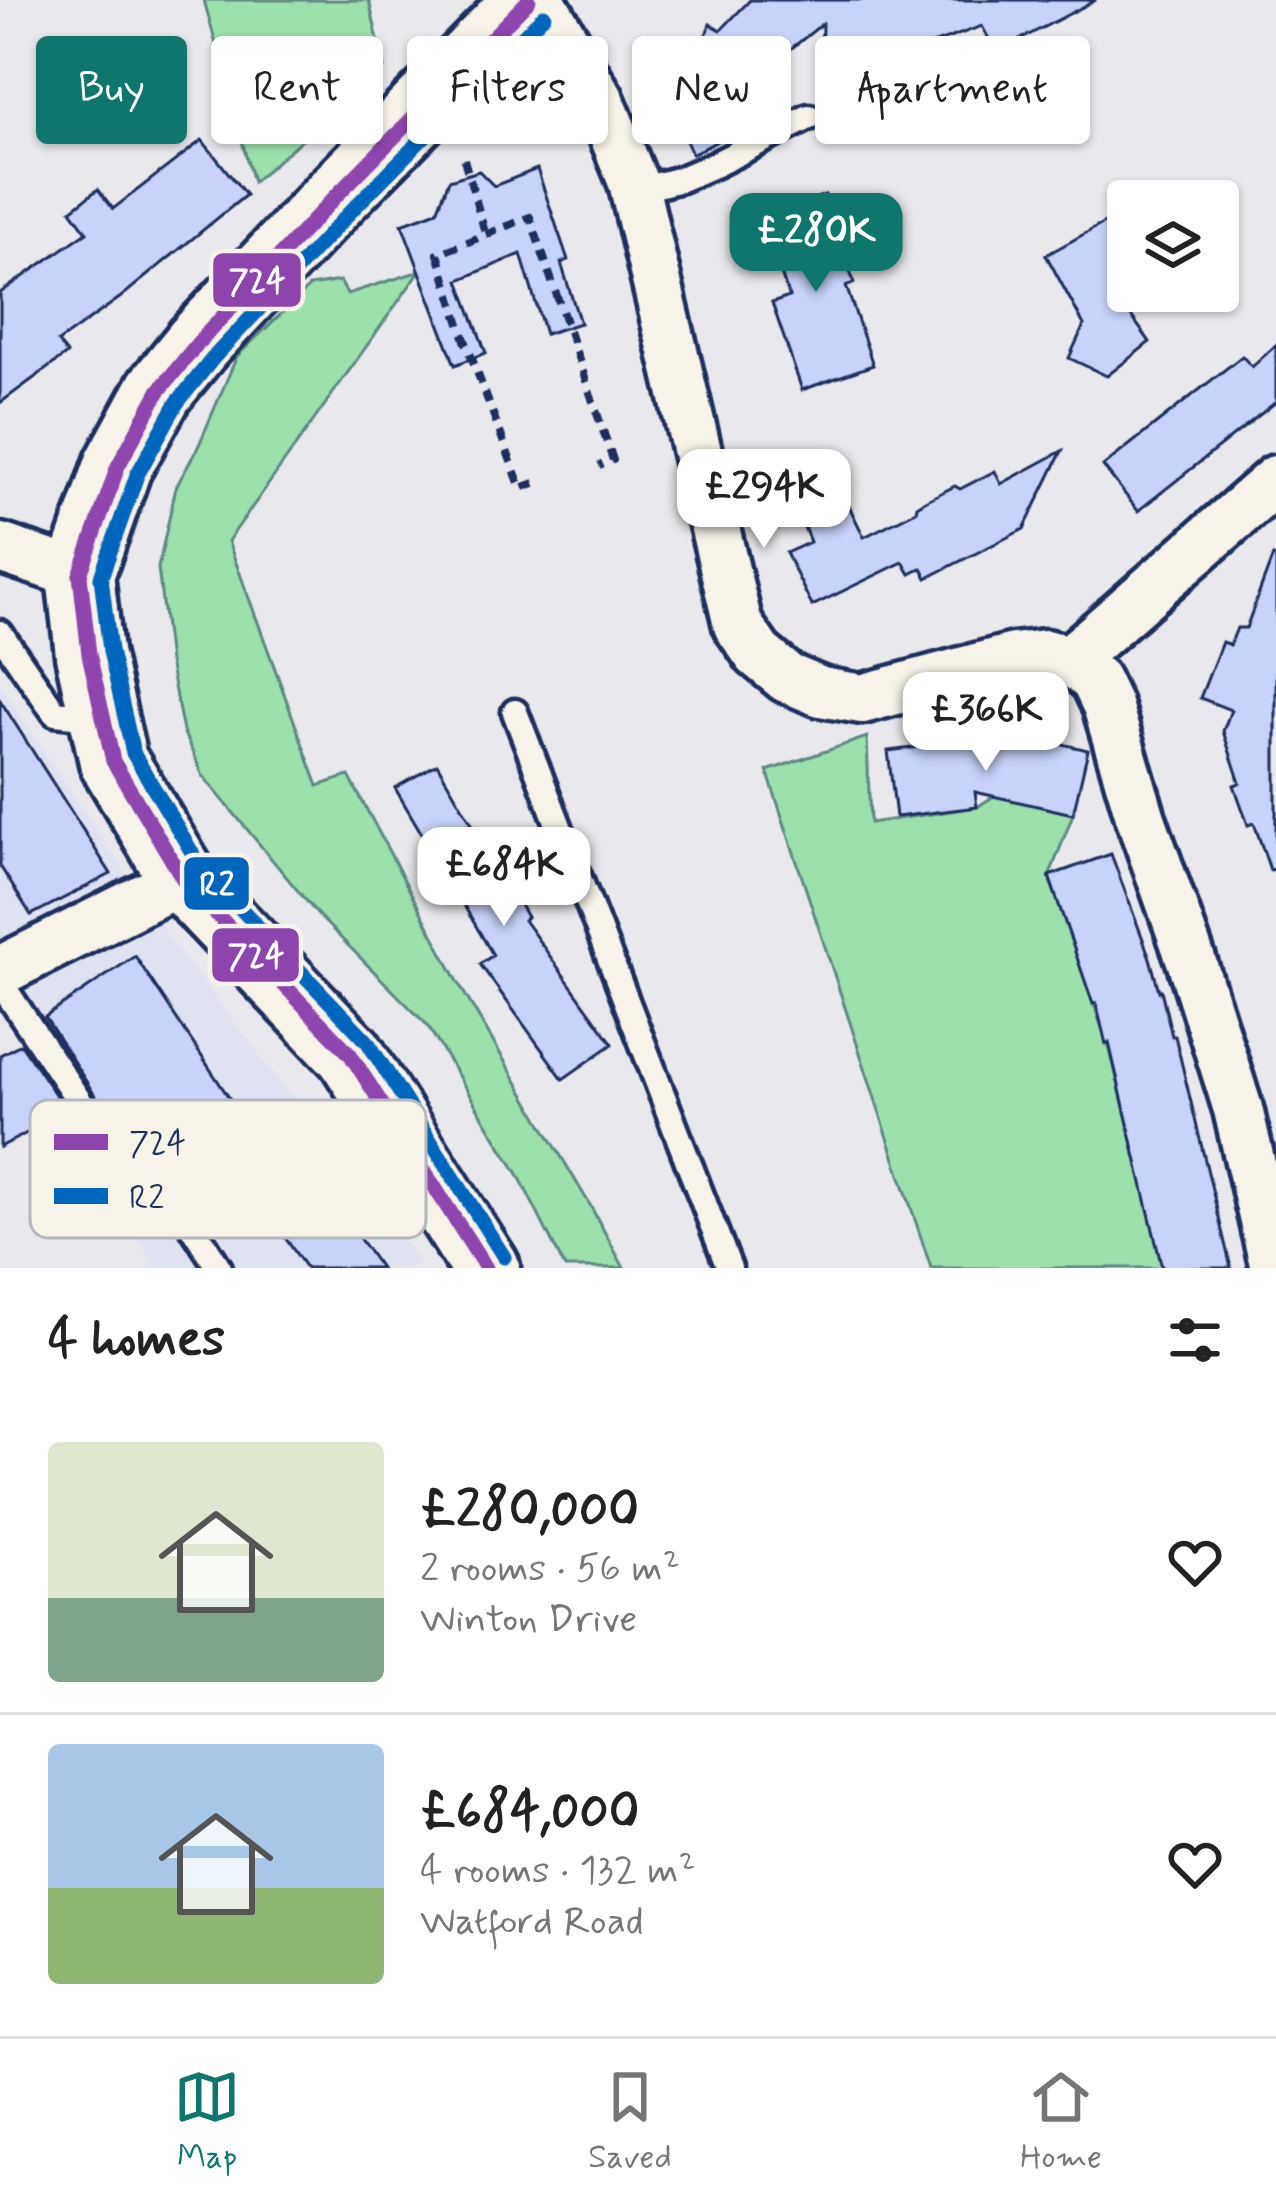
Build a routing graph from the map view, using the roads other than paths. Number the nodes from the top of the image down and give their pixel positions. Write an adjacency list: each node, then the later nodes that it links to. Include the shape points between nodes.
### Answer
1 (529, 0): 7 (main road, via 159,392 118,466)
2 (540, 0): 4 (street, via 599,99)
3 (809, 117): 4 (lane, via 681,179)
4 (635, 191): 9 (street, via 738,625 758,654 787,678 862,699 1014,658 1045,653)
5 (1276, 480): 9 (street)
6 (0, 548): 7 (street)
7 (80, 575): 11 (main road)
8 (0, 633): 11 (lane, via 55,713)
9 (1070, 660): 17 (street, via 1095,680 1107,705 1191,960)
10 (515, 712): 22 (lane)
11 (103, 718): 12 (main road, via 112,761)
12 (183, 879): 13 (street); 16 (main road, via 350,1054)
13 (0, 971)
14 (0, 982): 15 (lane)
15 (78, 1100)
16 (379, 1100)
17 (1257, 1104): 23 (street)
18 (426, 1174): 21 (main road)
19 (200, 1238): 20 (lane)
20 (219, 1268)
21 (486, 1268)
22 (729, 1268)
23 (1275, 1268)

